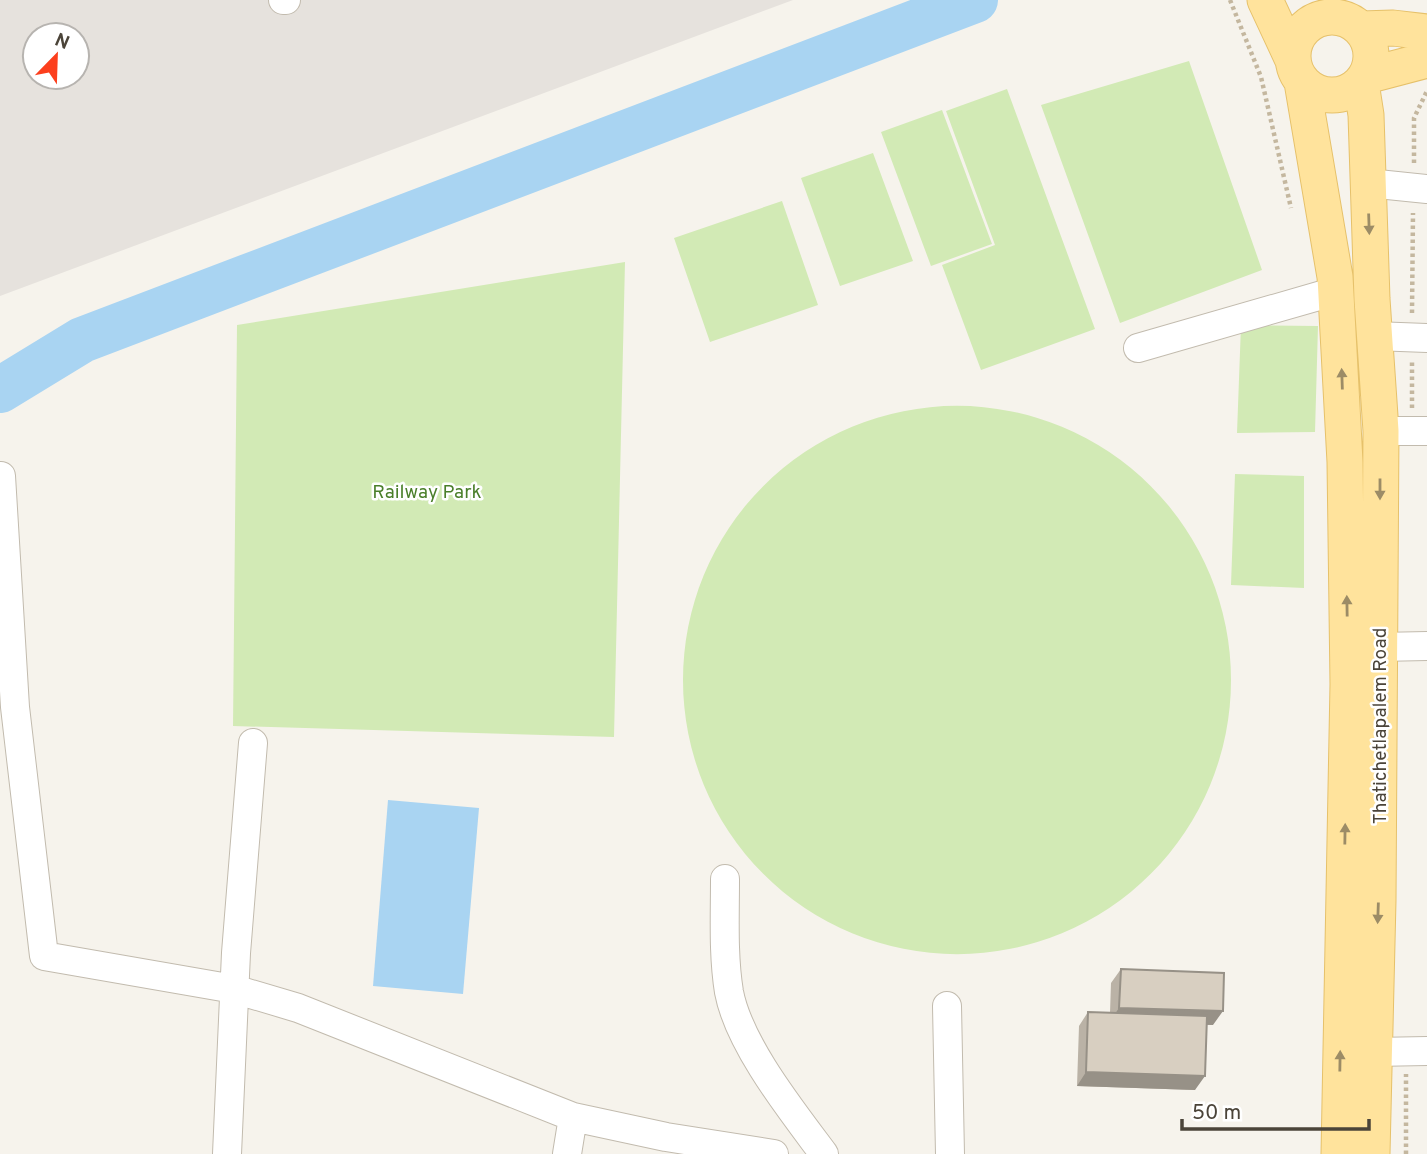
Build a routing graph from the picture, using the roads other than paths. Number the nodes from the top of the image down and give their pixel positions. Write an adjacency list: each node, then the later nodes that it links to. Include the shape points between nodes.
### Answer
1 (1265, 0): 5 (main road)
2 (1337, 15): 3 (main road); 5 (main road, via 1308,23 1299,33 1293,45); 6 (main road, via 1368,39 1371,64)
3 (1427, 32)
4 (1427, 60): 6 (main road)
5 (1297, 70): 6 (main road, via 1321,94 1332,96); 9 (main road)
6 (1364, 79): 7 (main road, Thatichetlapalem Road)
7 (1368, 183): 8 (street); 10 (main road, Thatichetlapalem Road, one-way to 10)
8 (1427, 189)
9 (1336, 291): 12 (street); 30 (main road, one-way to 9, via 1348,684 1345,462)
10 (1374, 336): 11 (street); 13 (main road, Thatichetlapalem Road)
11 (1427, 338)
12 (1138, 348)
13 (1381, 431): 14 (street); 17 (main road, Thatichetlapalem Road, one-way to 17)
14 (1427, 431)
15 (1, 477): 20 (street, via 15,708 44,956)
16 (1427, 646): 17 (street)
17 (1379, 647): 23 (main road, Thatichetlapalem Road, one-way to 23)
18 (253, 744): 20 (street)
19 (724, 879): 28 (street, via 725,953 730,995 741,1029)
20 (234, 989): 24 (street, via 298,1008); 25 (street)
21 (947, 1006): 29 (street)
22 (1427, 1051): 23 (street)
23 (1374, 1052): 31 (main road, Thatichetlapalem Road)
24 (573, 1117): 26 (street); 27 (street)
25 (227, 1154)
26 (567, 1154)
27 (774, 1154)
28 (824, 1154)
29 (950, 1154)
30 (1339, 1154)
31 (1372, 1154)

